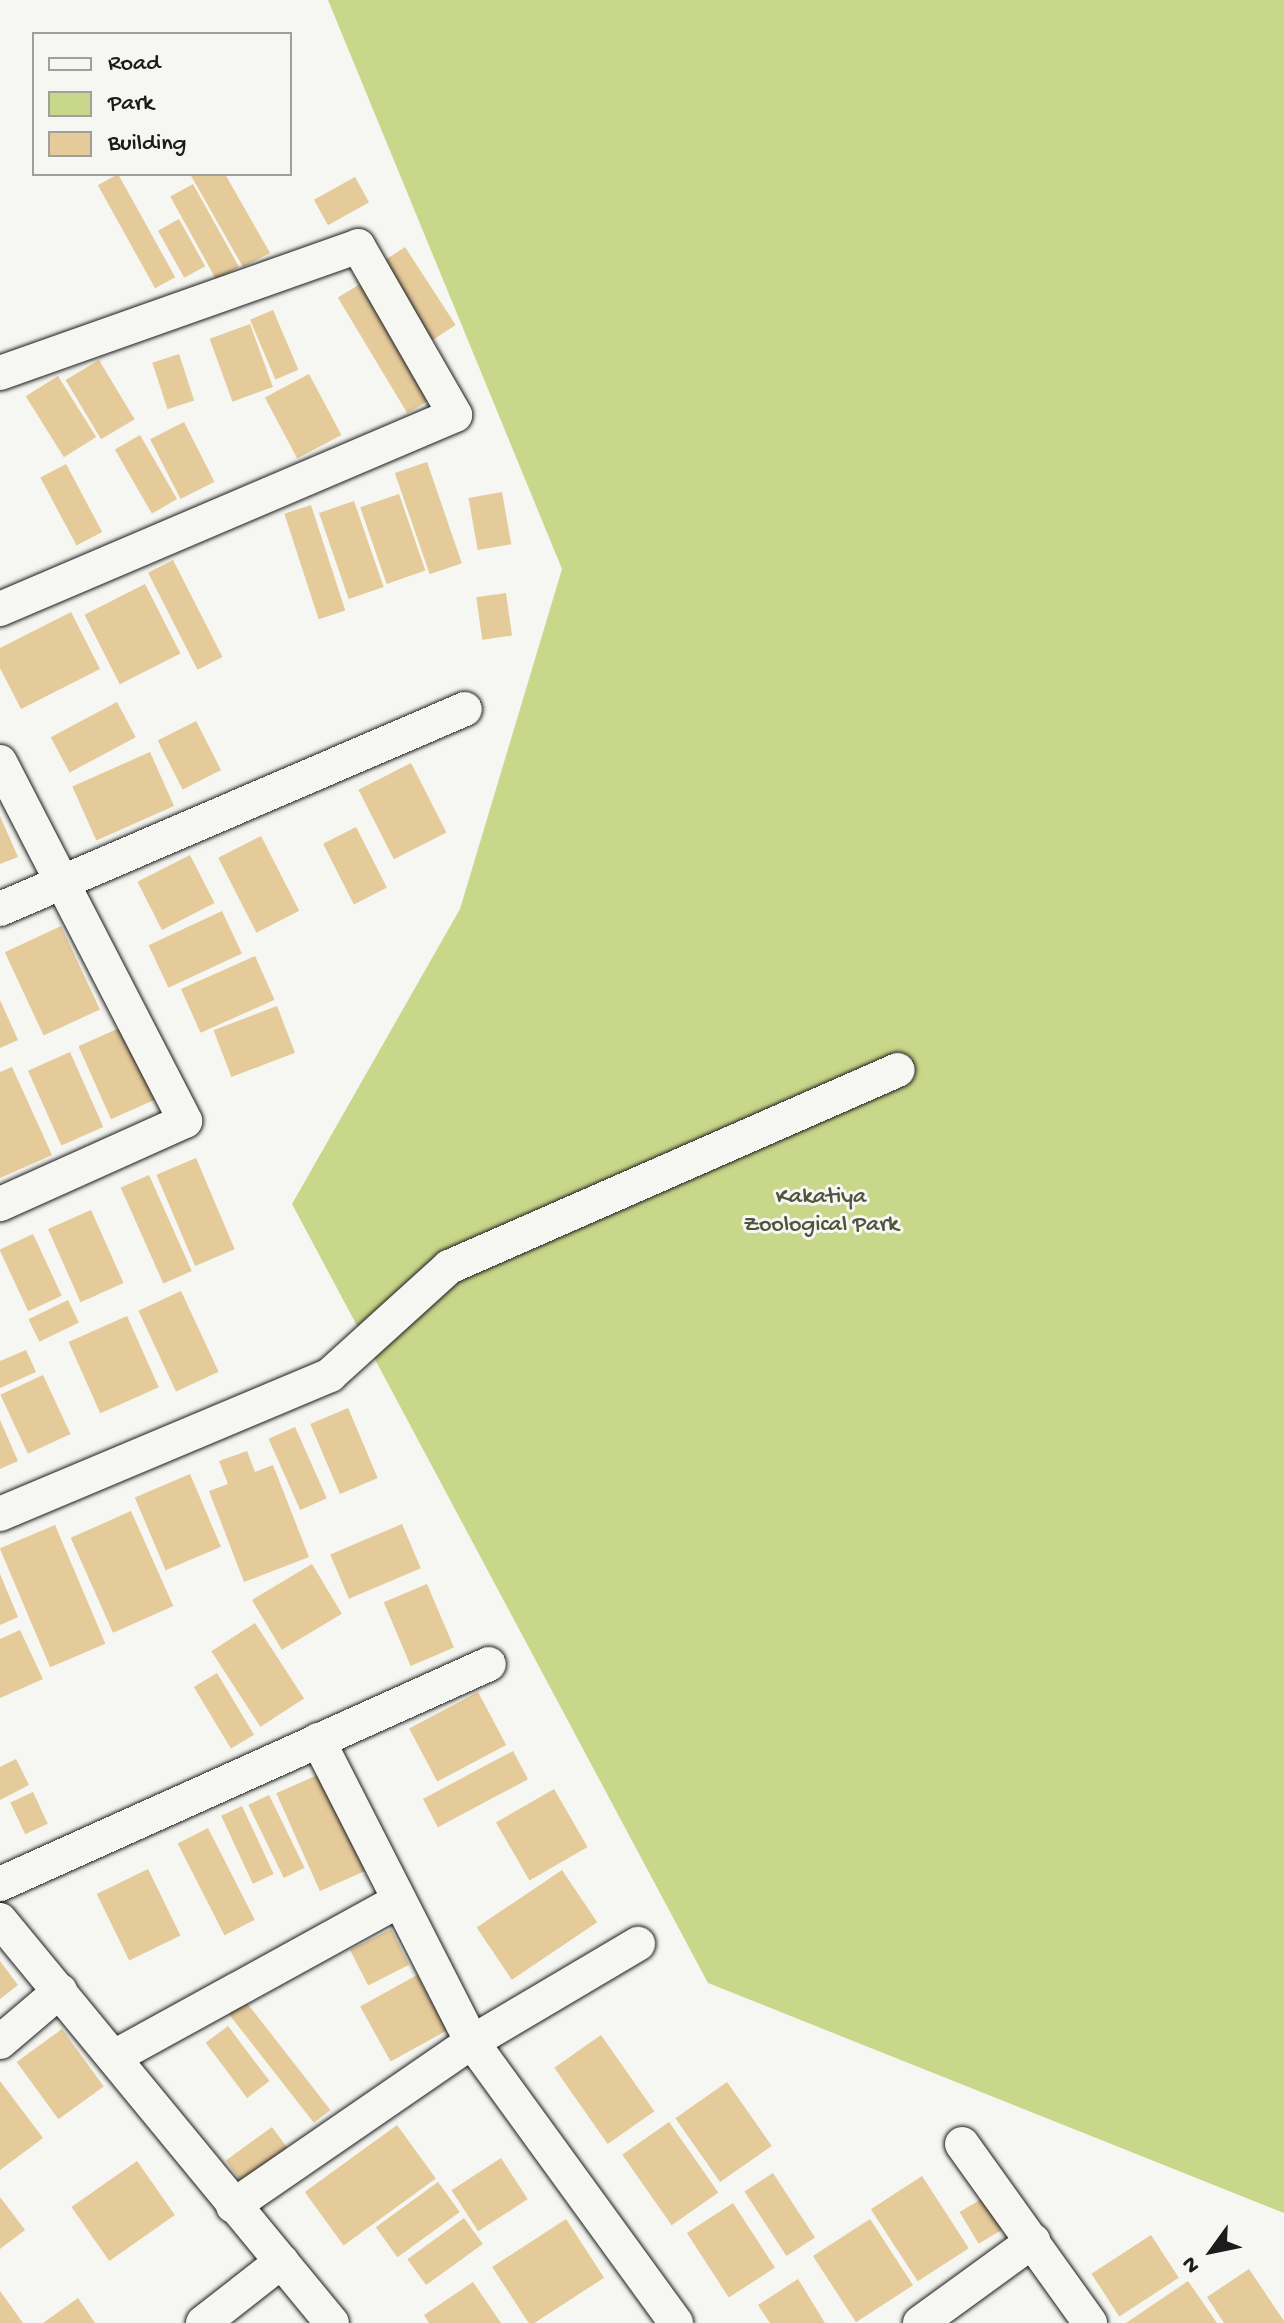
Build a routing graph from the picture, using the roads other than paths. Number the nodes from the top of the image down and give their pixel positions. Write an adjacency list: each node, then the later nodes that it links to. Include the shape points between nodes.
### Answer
1 (0, 373): 2 (street, via 358,246 455,415)
2 (0, 609)
3 (465, 709): 5 (street)
4 (0, 762): 5 (street)
5 (63, 882): 6 (street); 8 (street, via 185,1121)
6 (0, 909)
7 (898, 1070): 9 (street, via 449,1267 330,1375)
8 (0, 1204)
9 (0, 1514)
10 (489, 1664): 11 (street)
11 (318, 1740): 12 (street); 13 (street)
12 (0, 1884)
13 (398, 1901): 18 (street); 19 (street)
14 (0, 1920): 16 (street)
15 (638, 1944): 18 (street)
16 (60, 1991): 17 (street); 19 (street)
17 (0, 2042)
18 (472, 2042): 21 (street); 26 (street)
19 (116, 2056): 21 (street)
20 (962, 2144): 22 (street)
21 (233, 2206): 23 (street)
22 (1033, 2241): 27 (street); 28 (street)
23 (282, 2261): 24 (street); 25 (street)
24 (203, 2323)
25 (332, 2323)
26 (676, 2323)
27 (920, 2323)
28 (1090, 2323)

